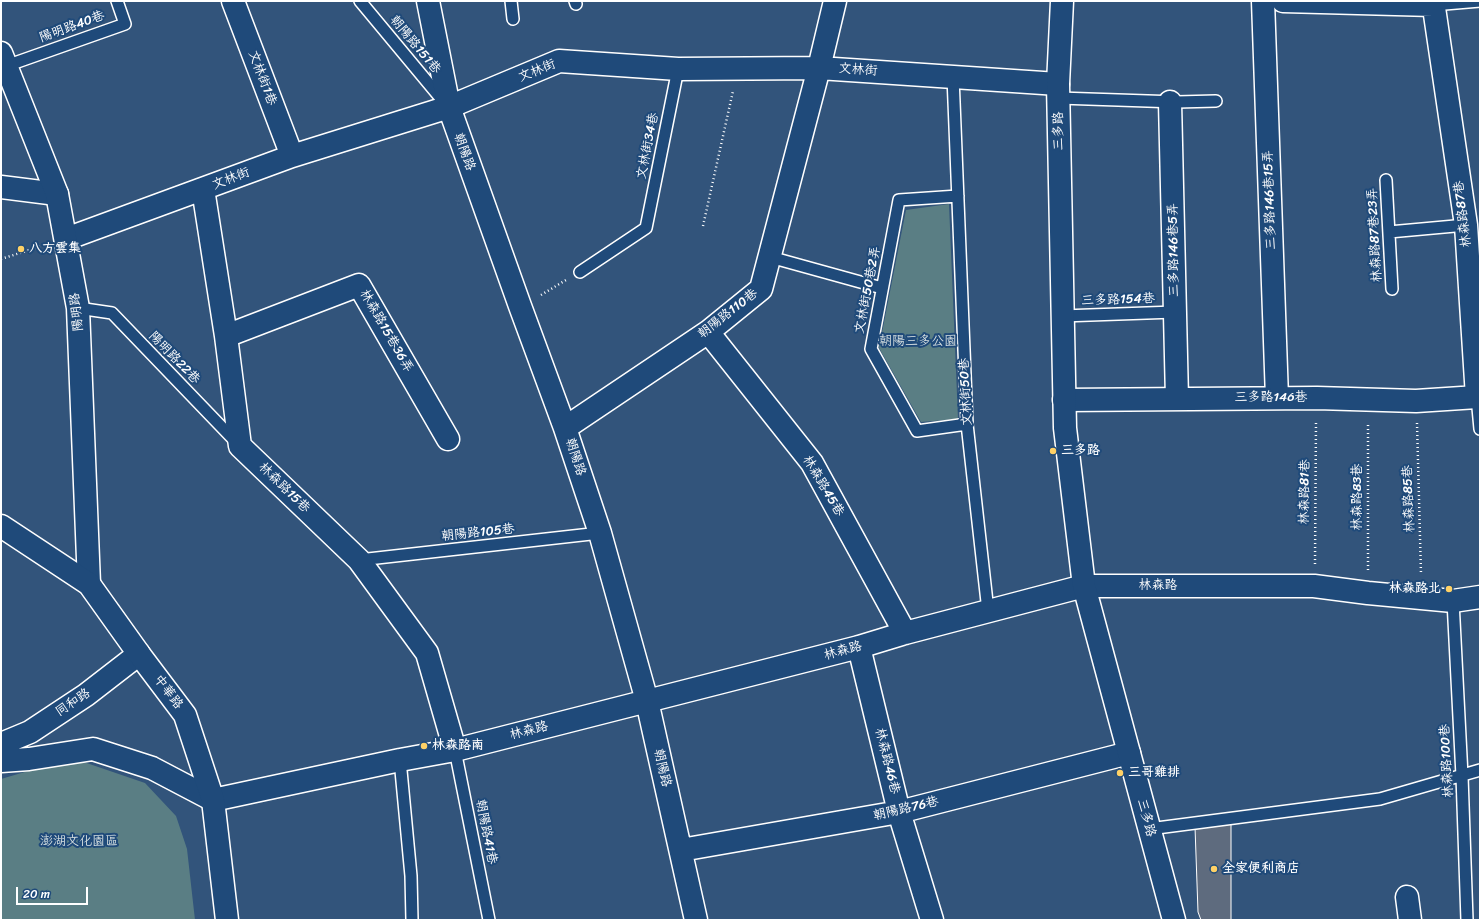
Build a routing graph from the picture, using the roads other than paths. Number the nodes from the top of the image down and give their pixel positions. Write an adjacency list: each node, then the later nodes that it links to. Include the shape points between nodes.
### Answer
1 (117, 1): 13 (lane, 陽明路40巷, via 125,24)
2 (233, 1): 21 (street, 文林街1巷)
3 (360, 1): 20 (lane, 朝陽路151巷)
4 (428, 1): 20 (street, 朝陽路)
5 (511, 1): 12 (lane)
6 (835, 1): 15 (street)
7 (1062, 1): 17 (street, 三多路)
8 (1263, 1): 40 (street, 三多路146巷15弄)
9 (1283, 1): 11 (street)
10 (1480, 1): 11 (lane)
11 (1433, 3): 27 (street, 林森路87巷)
12 (513, 19)
13 (4, 59): 25 (street, 陽明路)
14 (678, 68): 15 (street, 文林街); 20 (street, 文林街, via 559,61); 31 (lane, 文林街34巷, via 646,228)
15 (819, 68): 16 (street, 文林街); 30 (street, 朝陽路110巷)
16 (953, 77): 17 (street, 文林街); 26 (lane, 文林街50巷)
17 (1058, 91): 18 (lane); 36 (street, 三多路)
18 (1170, 102): 19 (lane); 35 (street, 三多路146巷5弄)
19 (1216, 102)
20 (448, 108): 21 (street, 文林街); 44 (street, 朝陽路)
21 (292, 156): 24 (street, 文林街)
22 (1386, 180): 28 (lane, 林森路87巷23弄)
23 (1, 187): 25 (street)
24 (203, 189): 29 (street, 文林街); 38 (street)
25 (57, 194): 29 (street, 陽明路)
26 (958, 196): 32 (lane, 文林街50巷2弄, via 899,200); 43 (lane, 文林街50巷)
27 (1466, 225): 28 (lane); 39 (street, 林森路87巷)
28 (1389, 232): 33 (lane, 林森路87巷23弄)
29 (66, 239): 34 (street, 陽明路)
30 (770, 257): 32 (lane); 37 (street, 朝陽路110巷, via 761,289)
31 (580, 272)
32 (882, 288): 43 (lane, 文林街50巷2弄, via 871,348 917,431)
33 (1392, 289)
34 (78, 308): 47 (lane, 陽明路22巷, via 112,313); 51 (street, 陽明路)
35 (1175, 312): 36 (lane, 三多路154巷); 41 (street, 三多路146巷5弄)
36 (1062, 316): 42 (street, 三多路)
37 (708, 332): 44 (street, 朝陽路110巷); 56 (street, 林森路45巷, via 812,463)
38 (226, 336): 46 (street, 林森路15巷36弄, via 359,285); 47 (street)
39 (1478, 385): 40 (street, 三多路146巷, via 1416,401); 45 (lane, 林森路87巷)
40 (1277, 398): 41 (street, 三多路146巷)
41 (1177, 399): 42 (street, 三多路146巷)
42 (1064, 400): 52 (street, 三多路)
43 (967, 424): 55 (lane, 文林街50巷)
44 (565, 428): 49 (street, 朝陽路)
45 (1480, 429)
46 (448, 439)
47 (240, 446): 50 (street, 林森路15巷)
48 (1, 526): 51 (street, 中華路)
49 (600, 533): 50 (lane, 朝陽路105巷); 59 (street, 朝陽路)
50 (359, 560): 61 (street, 林森路15巷, via 427,652)
51 (89, 584): 58 (street, 中華路)
52 (1084, 586): 54 (street, 林森路, via 1314,586); 55 (street, 林森路); 62 (street, 三多路)
53 (1480, 597): 54 (street, 林森路)
54 (1453, 600): 66 (lane, 林森路100巷)
55 (988, 611): 56 (street, 林森路)
56 (905, 633): 57 (street, 林森路)
57 (859, 647): 59 (street, 林森路); 68 (street, 林森路46巷)
58 (139, 654): 60 (street, 同和路, via 86,695 30,732); 67 (street, 中華路, via 185,715)
59 (648, 701): 61 (street, 林森路); 70 (street, 朝陽路)
60 (1, 744)
61 (455, 750): 63 (street, 林森路); 74 (lane, 朝陽路41巷)
62 (1128, 753): 68 (street, 朝陽路76巷); 69 (street, 三多路)
63 (400, 760): 67 (street, 林森路); 73 (lane, via 411,876)
64 (1, 761): 67 (street, via 93,748 152,768)
65 (1480, 770): 66 (lane)
66 (1462, 776): 69 (lane, via 1380,799); 79 (lane, 林森路100巷)
67 (214, 800): 72 (street, 中華路)
68 (899, 812): 70 (street, 朝陽路76巷); 76 (street, 林森路46巷)
69 (1149, 829): 77 (street, 三多路)
70 (681, 850): 75 (street, 朝陽路)
71 (1407, 897): 78 (street)
72 (227, 920)
73 (412, 920)
74 (489, 920)
75 (696, 920)
76 (932, 920)
77 (1174, 920)
78 (1410, 920)
79 (1468, 920)

